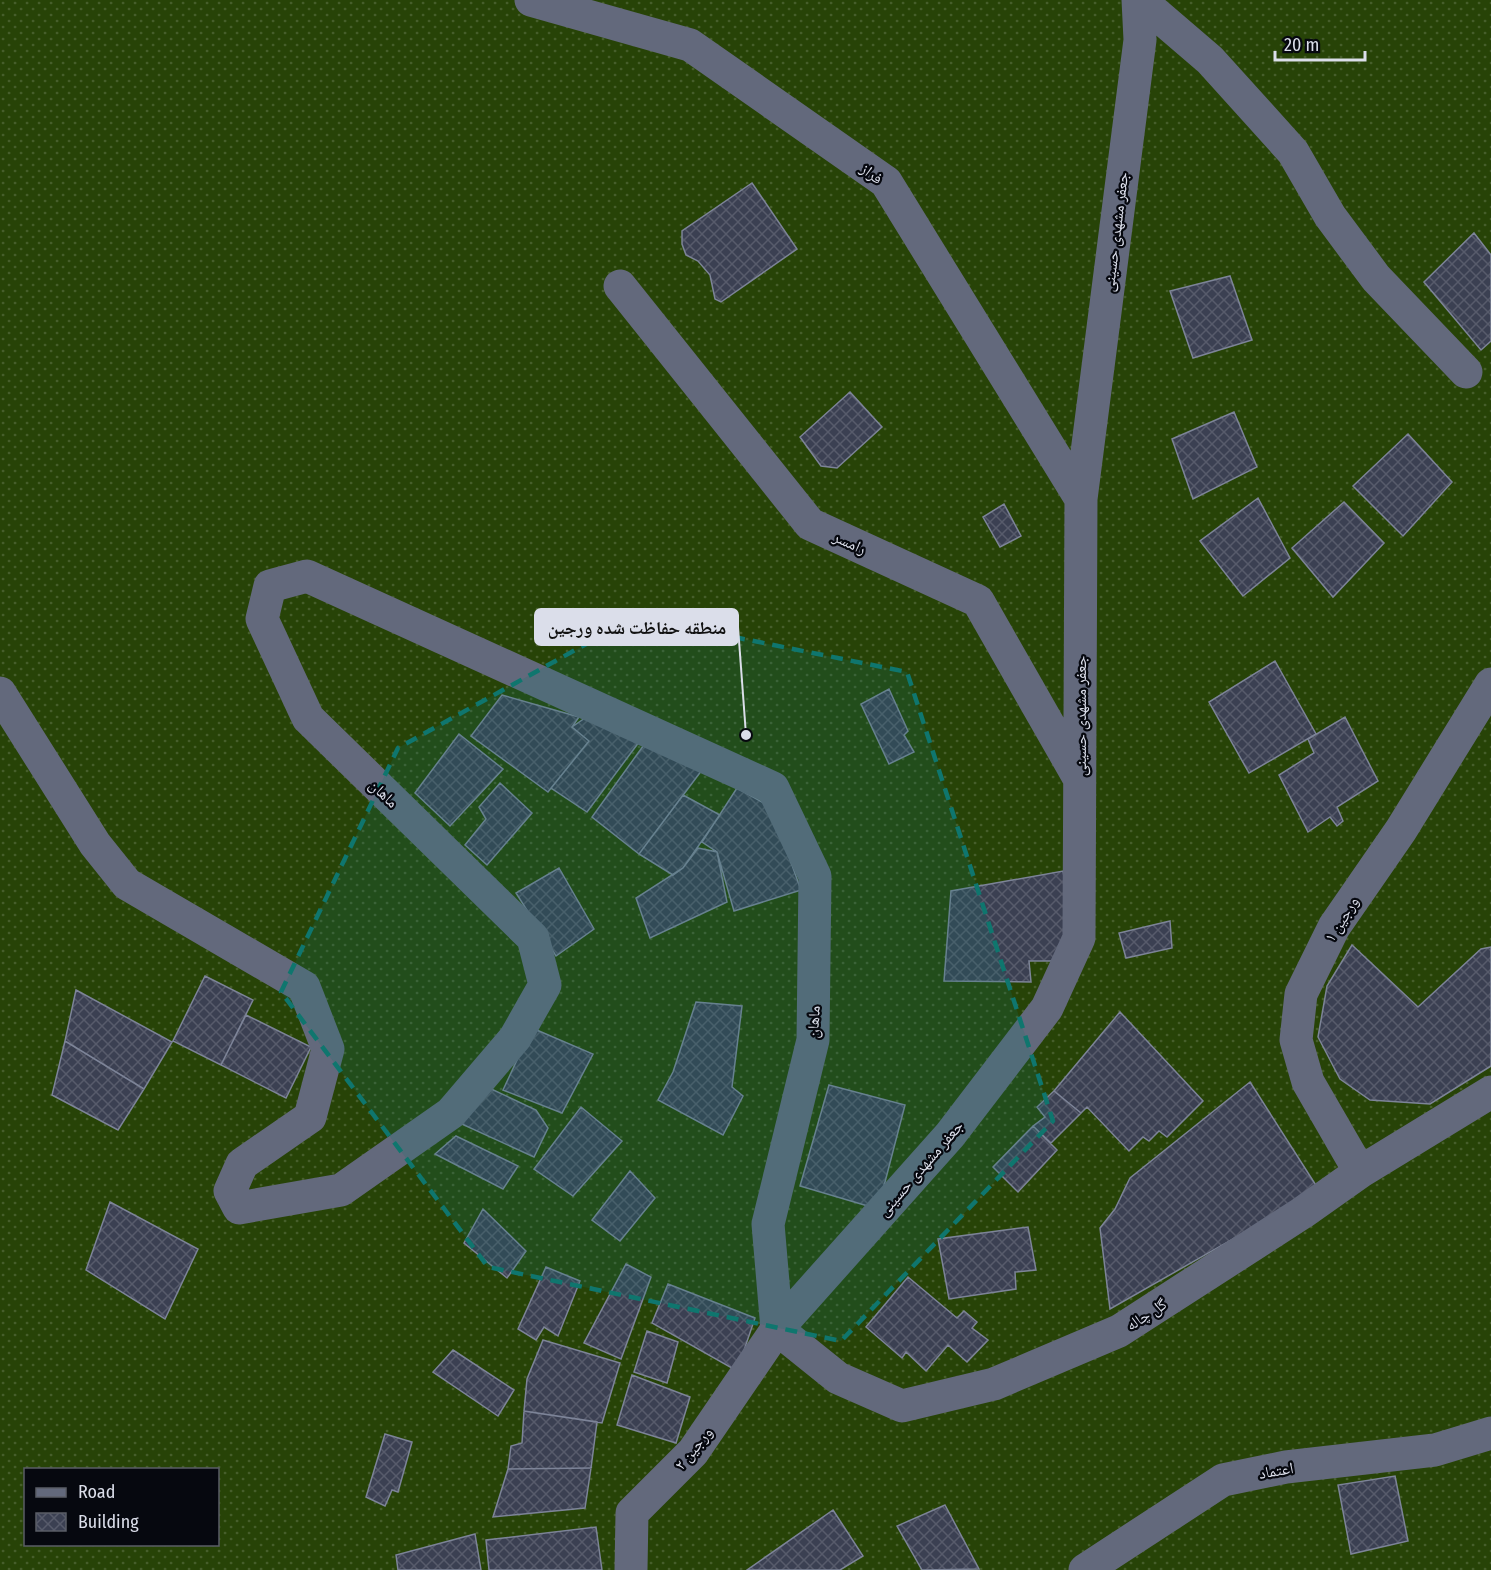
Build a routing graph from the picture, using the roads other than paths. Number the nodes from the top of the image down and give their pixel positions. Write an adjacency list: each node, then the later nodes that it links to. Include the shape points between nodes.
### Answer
1 (531, 0): 5 (street, فراز, via 690,45 886,182)
2 (1139, 0): 4 (street, via 1210,60 1293,152 1330,216 1376,279); 5 (street, جعفر مشهدی حسینی, via 1140,40)
3 (620, 286): 8 (street, رامسر, via 810,524 978,601)
4 (1466, 372)
5 (1081, 499): 8 (street, جعفر مشهدی حسینی)
6 (1491, 684): 10 (street, ورجین ۱, via 1401,830 1334,927 1301,994 1296,1040 1308,1082)
7 (0, 693): 11 (street, ماهان, via 95,844 127,884 304,987 328,1049 310,1117 242,1164 230,1191 238,1208 341,1190 451,1113 515,1038 545,986 533,938 308,718 262,619 270,586 307,576 773,788 815,876 813,1040 768,1224)
8 (1080, 780): 11 (street, جعفر مشهدی حسینی, via 1079,938 1047,1008 950,1135)
9 (1491, 1092): 10 (street, گل چاله)
10 (1360, 1172): 11 (street, گل چاله, via 1119,1331 994,1384 902,1406 838,1378)
11 (777, 1329): 13 (street, ورجین ۲, via 693,1452 632,1513)
12 (1491, 1433): 14 (street, اعتماد, via 1435,1450 1286,1467 1223,1479)
13 (631, 1570)
14 (1085, 1570)

